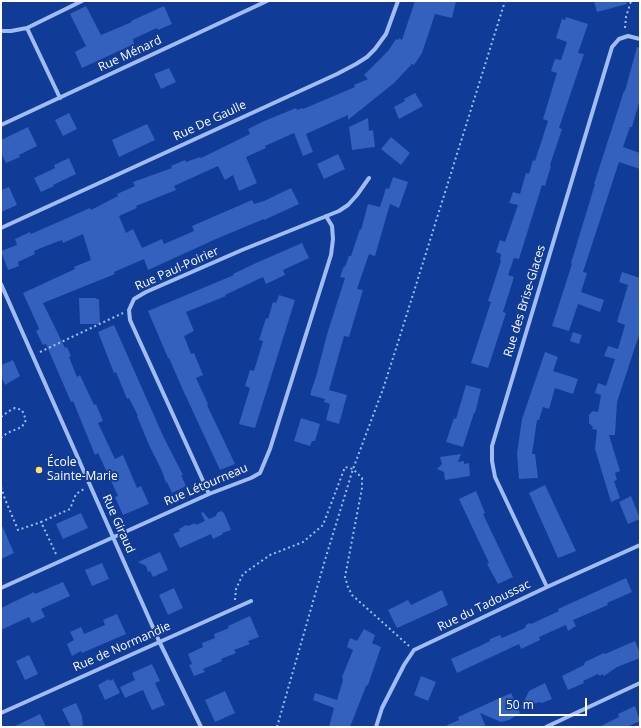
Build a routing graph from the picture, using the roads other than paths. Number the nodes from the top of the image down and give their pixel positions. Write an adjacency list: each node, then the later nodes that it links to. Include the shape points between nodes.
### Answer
1 (82, 1): 4 (street)
2 (267, 1): 7 (street, Rue Ménard)
3 (398, 1): 11 (street, Rue De Gaulle, via 386,34 375,49 356,64)
4 (27, 28): 5 (street); 7 (street)
5 (1, 31)
6 (640, 39): 16 (street, Rue des Brise-Glaces, via 628,36 619,39 612,47 492,446 495,477)
7 (60, 98): 8 (street, Rue Ménard)
8 (1, 125)
9 (369, 178): 10 (street, Rue Paul-Poirier, via 348,205)
10 (326, 216): 13 (street, Rue Létourneau, via 332,226 331,255 265,464 260,473 251,478); 13 (street, Rue Paul-Poirier, via 146,292 134,299 129,310 130,320)
11 (1, 228)
12 (1, 284): 14 (street, Rue Giraud)
13 (209, 494): 14 (street, Rue Létourneau)
14 (113, 537): 17 (street, Rue Létourneau); 19 (street, Rue Giraud)
15 (640, 544): 16 (street, Rue du Tadoussac)
16 (546, 587): 23 (street, Rue du Tadoussac, via 414,650 382,708)
17 (1, 588)
18 (251, 601): 19 (street, Rue de Normandie)
19 (159, 641): 21 (street, Rue de Normandie); 22 (street, Rue Giraud)
20 (640, 683): 24 (street)
21 (1, 713)
22 (201, 727)
23 (376, 727)
24 (546, 727)

